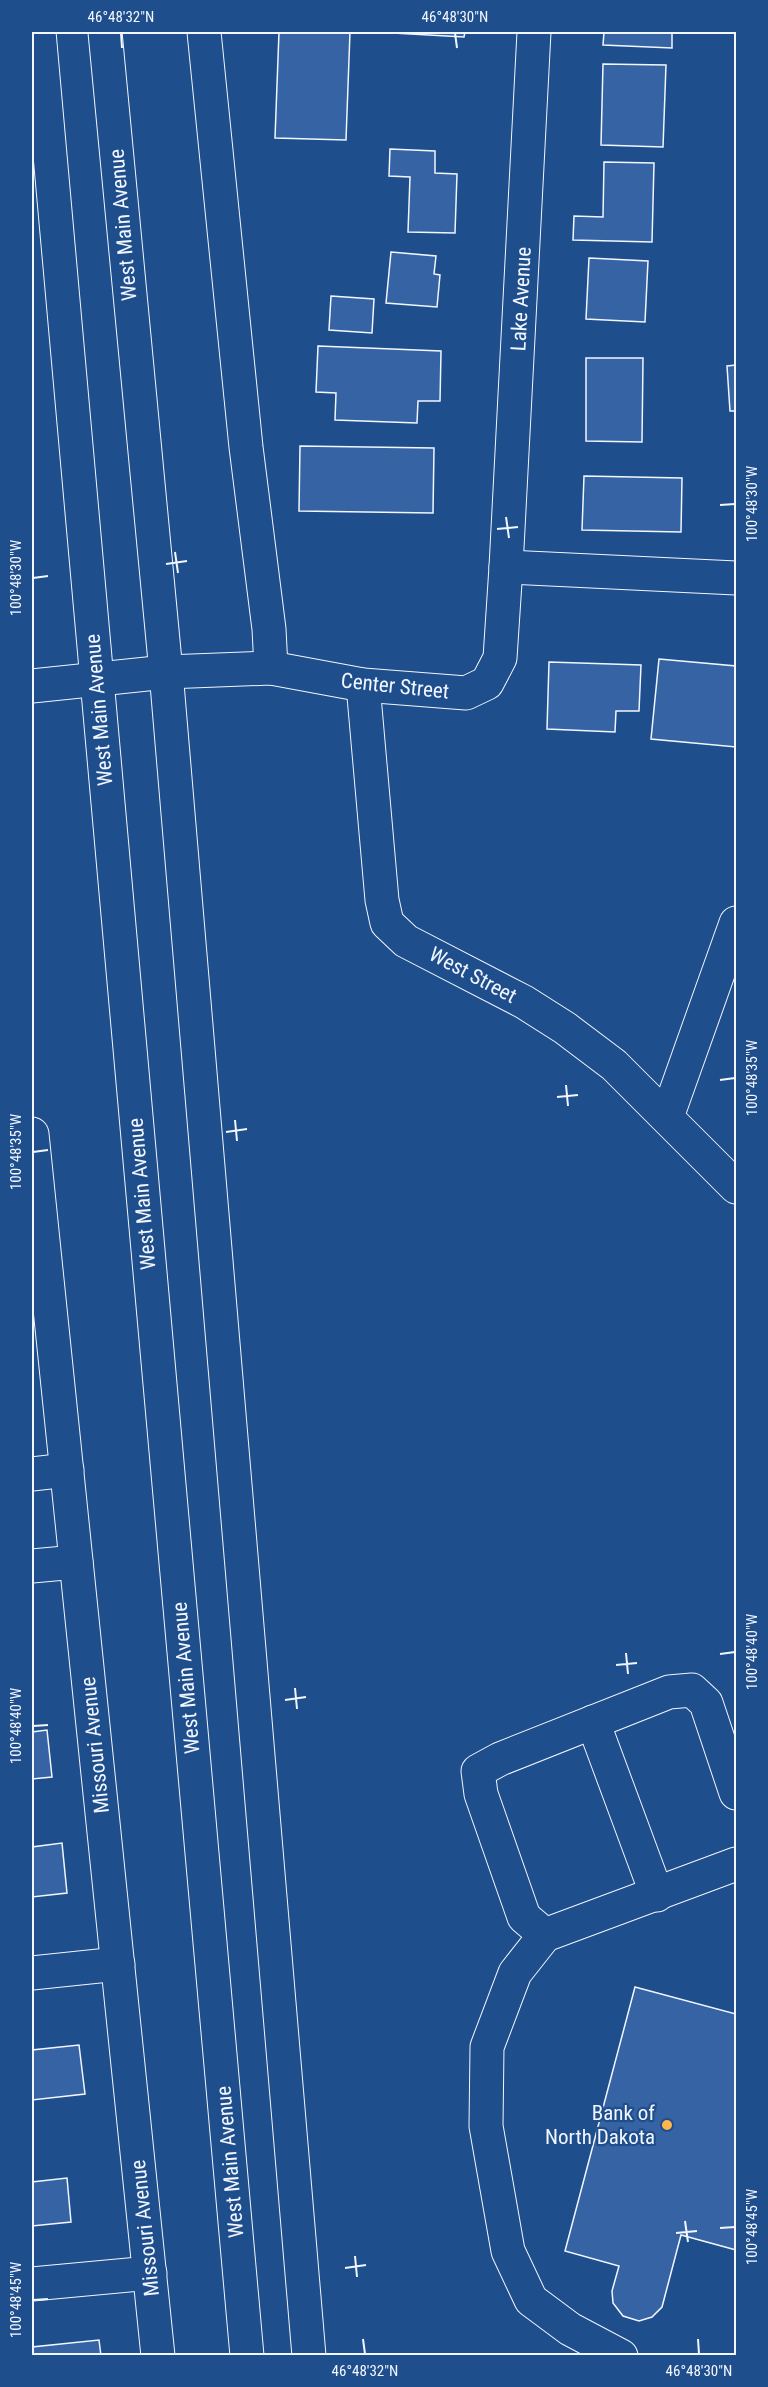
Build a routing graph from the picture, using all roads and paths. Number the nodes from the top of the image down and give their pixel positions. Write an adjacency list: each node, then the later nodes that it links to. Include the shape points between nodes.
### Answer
1 (39, 32): 9 (main road, West Main Avenue)
2 (105, 32): 8 (main road, West Main Avenue)
3 (204, 32): 7 (main road)
4 (534, 32): 5 (main road, Lake Avenue)
5 (506, 567): 6 (main road); 10 (main road, Center Street, via 500,658 487,683 466,693)
6 (736, 578)
7 (271, 668): 8 (main road, Center Street); 10 (main road, Center Street)
8 (166, 672): 9 (main road, Center Street); 32 (main road, West Main Avenue)
9 (96, 679): 11 (main road, Center Street); 31 (main road, West Main Avenue)
10 (363, 685): 13 (main road, West Street, via 387,923 406,941 524,1002 565,1028 614,1065)
11 (32, 686)
12 (736, 923): 13 (main road)
13 (667, 1117): 15 (main road, West Street)
14 (32, 1134): 16 (main road, Missouri Avenue)
15 (736, 1187)
16 (38, 1263): 17 (main road, Missouri Avenue)
17 (67, 1470): 18 (main road); 19 (main road, Missouri Avenue)
18 (32, 1474)
19 (76, 1562): 20 (main road); 26 (main road, Missouri Avenue)
20 (32, 1566)
21 (593, 1722): 22 (main road, via 669,1692 692,1690 706,1703); 24 (main road); 25 (main road, via 478,1771 481,1794 524,1917)
22 (736, 1793)
23 (736, 1864): 24 (main road)
24 (657, 1895): 25 (main road)
25 (545, 1935): 33 (main road, via 515,1974 487,2047 486,2126 508,2251 531,2300 570,2329)
26 (118, 1964): 27 (main road); 28 (main road, Missouri Avenue)
27 (32, 1973)
28 (150, 2273): 29 (main road); 30 (main road, Missouri Avenue)
29 (32, 2284)
30 (158, 2355)
31 (247, 2355)
32 (309, 2355)
33 (621, 2355)

